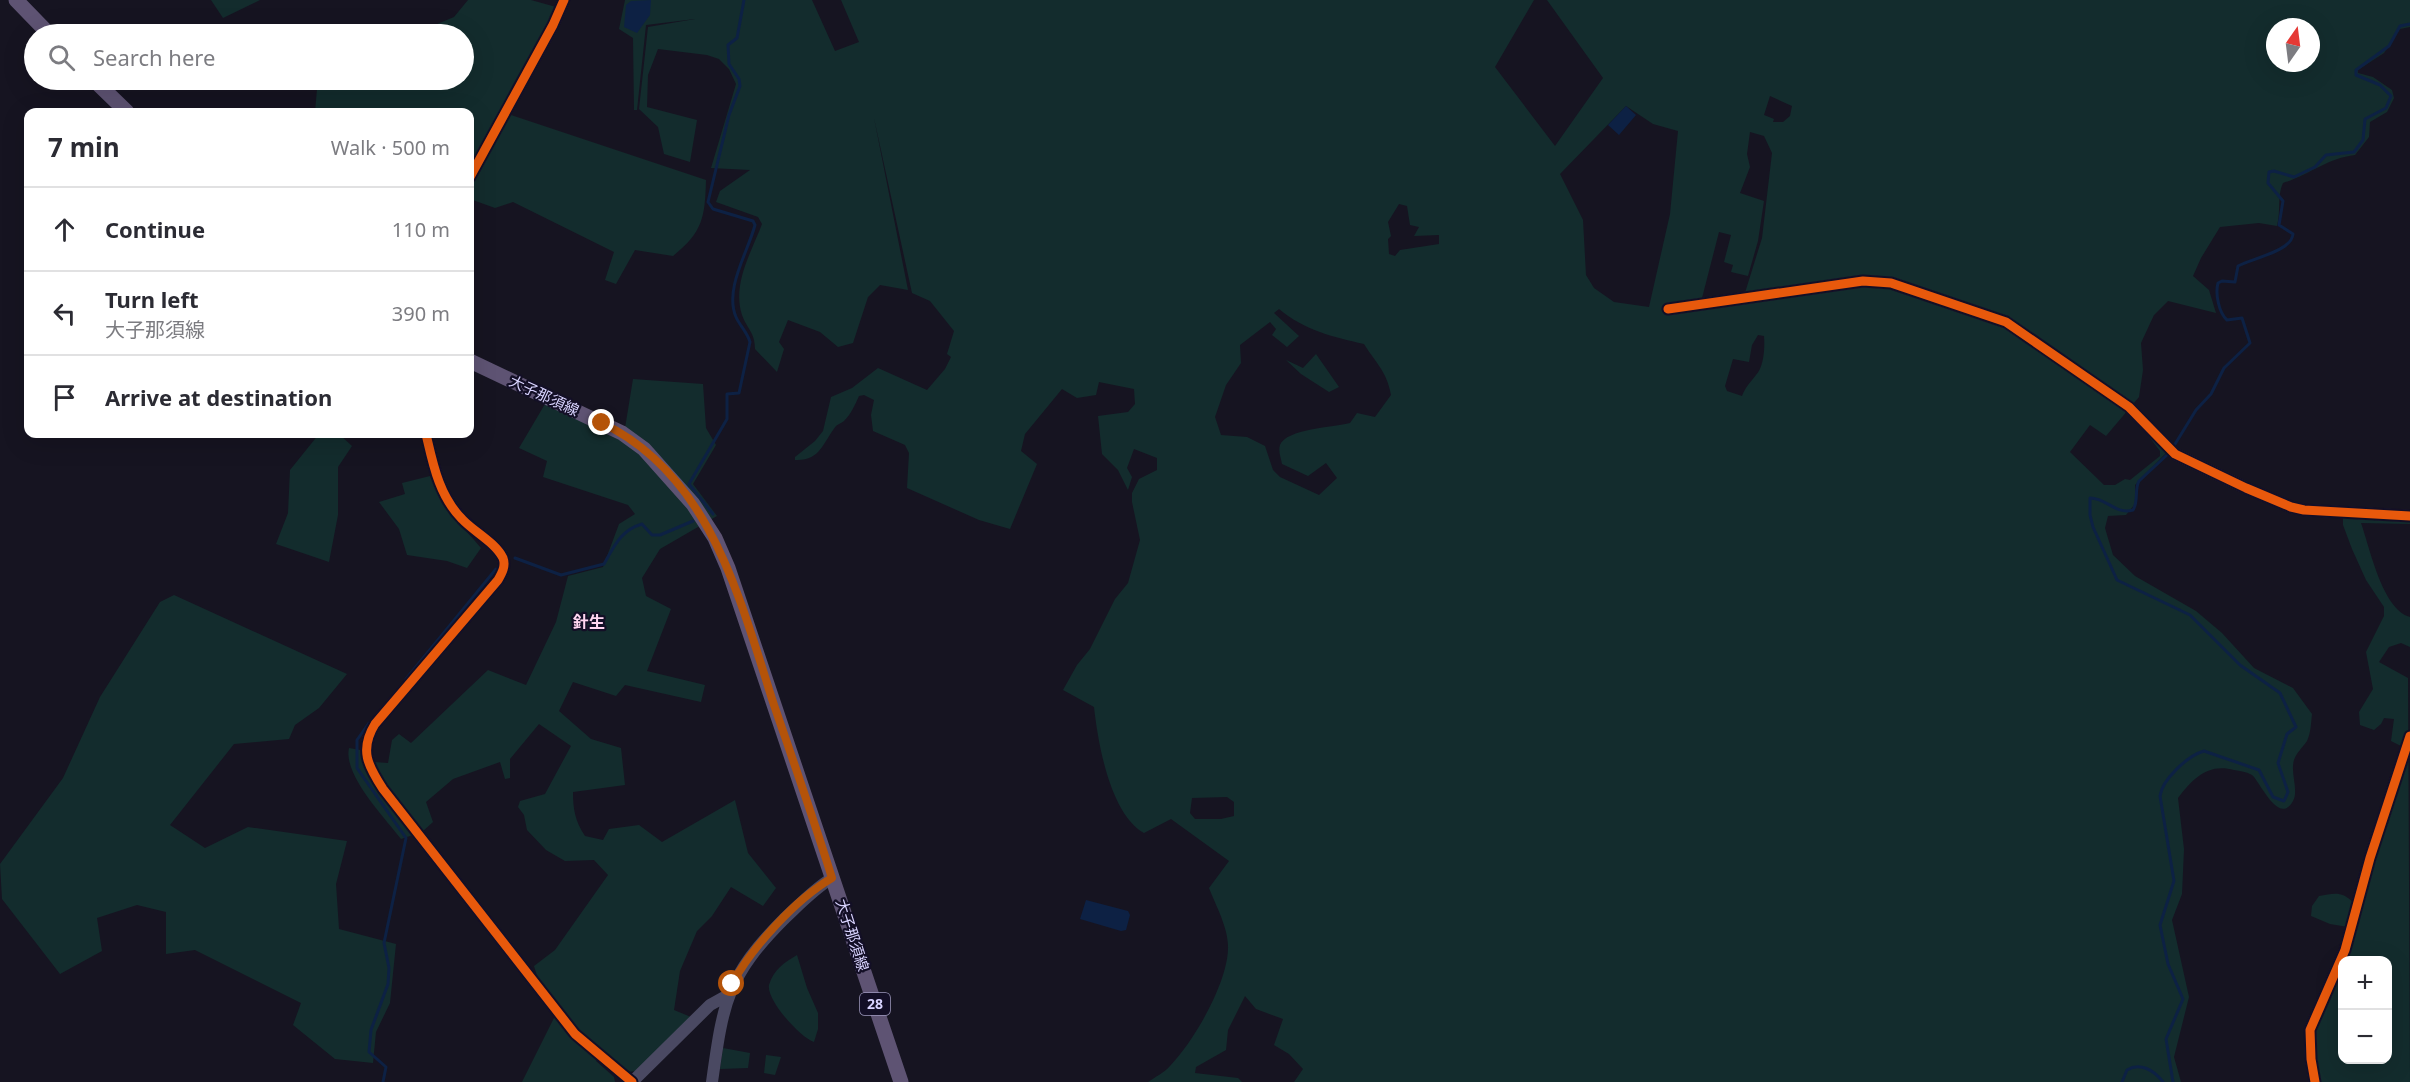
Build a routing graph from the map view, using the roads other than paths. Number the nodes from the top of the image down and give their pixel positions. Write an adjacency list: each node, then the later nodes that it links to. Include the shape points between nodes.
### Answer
1 (16, 0): 3 (main road)
2 (564, 0): 6 (street)
3 (39, 24)
4 (104, 90): 5 (main road)
5 (123, 108)
6 (474, 170)
7 (1668, 309): 10 (street, via 1863,280 1891,283 2006,322 2129,407 2175,454 2246,488 2304,510)
8 (474, 363): 12 (main road, 大子那須線 / 28, via 622,433 644,449 693,504 728,568)
9 (427, 438): 14 (street, via 437,479 448,501 497,550 504,569 375,724 367,736 366,760 383,789 575,1034)
10 (2410, 516)
11 (2410, 736): 17 (street, via 2345,950 2310,1030)
12 (832, 878): 13 (street, via 815,889 747,959); 16 (main road, 大子那須線 / 28)
13 (728, 995): 14 (street, via 710,1005); 15 (street)
14 (632, 1082)
15 (712, 1082)
16 (901, 1082)
17 (2315, 1082)

